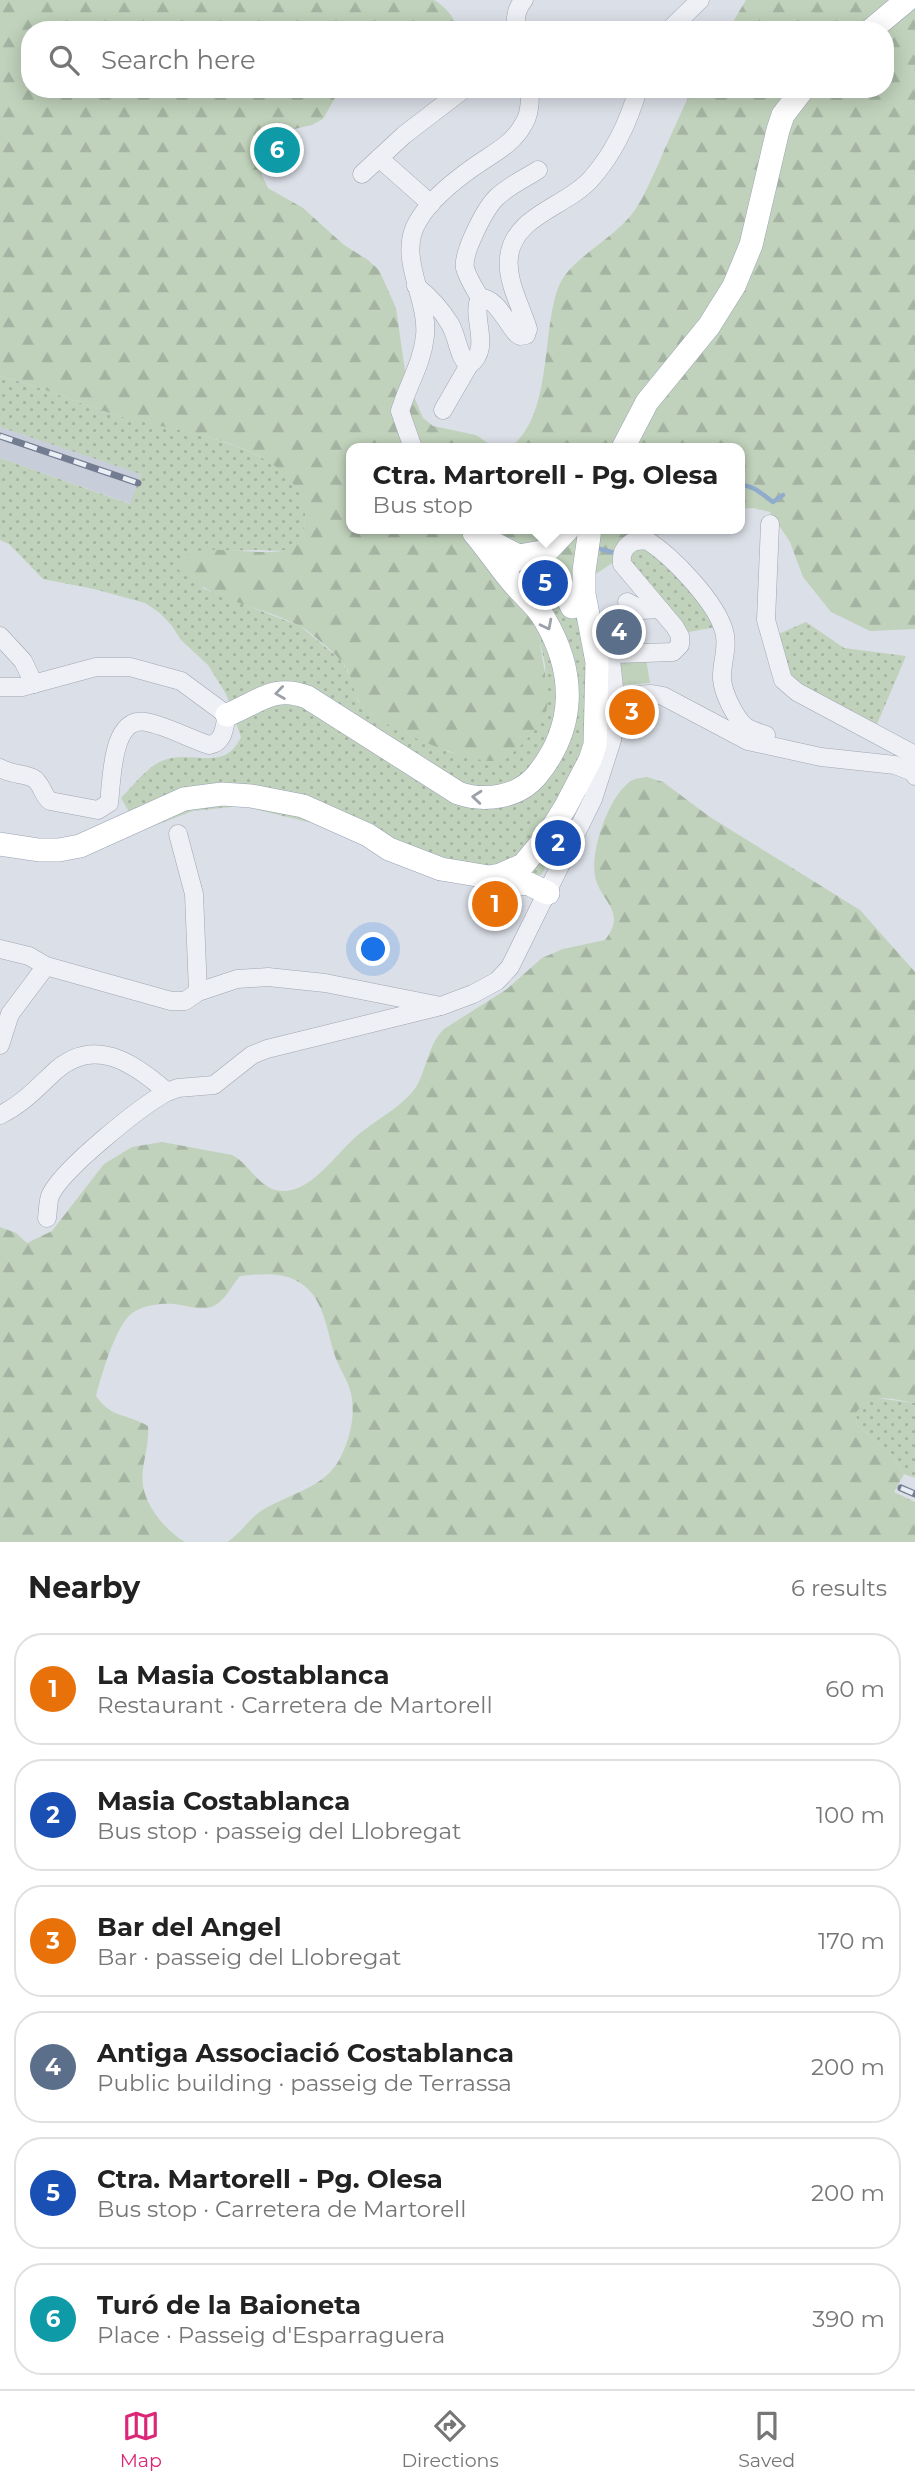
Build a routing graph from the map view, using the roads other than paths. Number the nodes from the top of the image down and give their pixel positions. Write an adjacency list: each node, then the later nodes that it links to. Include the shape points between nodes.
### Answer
1 (524, 0): 4 (street)
2 (700, 0): 5 (street)
3 (907, 0): 6 (main road)
4 (515, 21)
5 (678, 21)
6 (882, 21)
7 (452, 98): 11 (street)
8 (529, 98): 14 (street, via 518,133)
9 (635, 98): 16 (street, via 612,149 592,177 567,200 529,222 511,245 510,273 526,335 516,333 492,302)
10 (796, 98): 18 (main road, via 778,130 751,245 734,286 709,326)
11 (379, 158): 13 (street); 14 (street)
12 (537, 170): 16 (street, via 496,198 478,229 465,266)
13 (362, 174)
14 (432, 204): 15 (street, via 410,239)
15 (416, 286): 17 (street, via 444,314 457,336 460,356); 20 (street, via 426,333 421,362 400,411)
16 (480, 298): 17 (street, via 478,355)
17 (469, 365): 19 (street)
18 (647, 402): 21 (main road); 22 (main road)
19 (443, 410)
20 (411, 443)
21 (615, 443)
22 (626, 443)
23 (770, 524): 42 (street, via 766,620 783,680)
24 (476, 534): 30 (main road)
25 (576, 534): 28 (main road)
26 (580, 534): 29 (main road, via 577,557)
27 (580, 534): 31 (main road)
28 (548, 561): 29 (main road); 30 (main road); 31 (main road, via 562,586)
29 (571, 562): 31 (main road)
30 (512, 564): 38 (main road, one-way to 38, via 513,583 546,621 568,685 560,735 542,768 522,788 493,798 458,793 300,694 275,692)
31 (578, 600): 37 (main road)
32 (627, 602): 33 (street, via 642,610)
33 (660, 609): 37 (street, via 679,633 681,645 673,652 616,654); 40 (street, via 622,564 624,549 634,541 648,541 671,559 720,622 726,639 722,680 739,720)
34 (0, 636): 35 (street, via 23,661)
35 (34, 684): 36 (street); 38 (street, via 96,667 130,667 181,681)
36 (0, 687)
37 (606, 690): 39 (main road); 40 (street, via 663,696 748,741); 47 (street, via 613,738 604,769 593,799)
38 (227, 715): 41 (street, via 220,739 209,745 148,722 131,723 117,745 109,803 98,810 50,801 37,780)
39 (597, 721): 43 (main road); 47 (main road, via 595,745 580,782 548,835)
40 (806, 754): 42 (street)
41 (0, 768)
42 (915, 768)
43 (542, 819): 46 (main road, via 512,855); 47 (main road, via 525,854)
44 (178, 834): 50 (street, via 194,894)
45 (0, 844): 46 (main road, via 39,850 80,846 184,799 222,794 303,806 420,863)
46 (481, 869): 47 (main road)
47 (539, 880): 51 (street, via 510,967 498,981)
48 (0, 949): 49 (street, via 29,956)
49 (46, 967): 50 (street, via 171,1001 184,1001); 52 (street, via 9,1014)
50 (198, 992): 51 (street, via 237,979 268,977 325,982)
51 (441, 1006): 53 (street, via 267,1049 214,1085)
52 (0, 1045)
53 (167, 1092): 54 (street, via 126,1061 108,1054 83,1055); 55 (street, via 97,1144 65,1176 50,1196)
54 (0, 1115)
55 (47, 1218)

